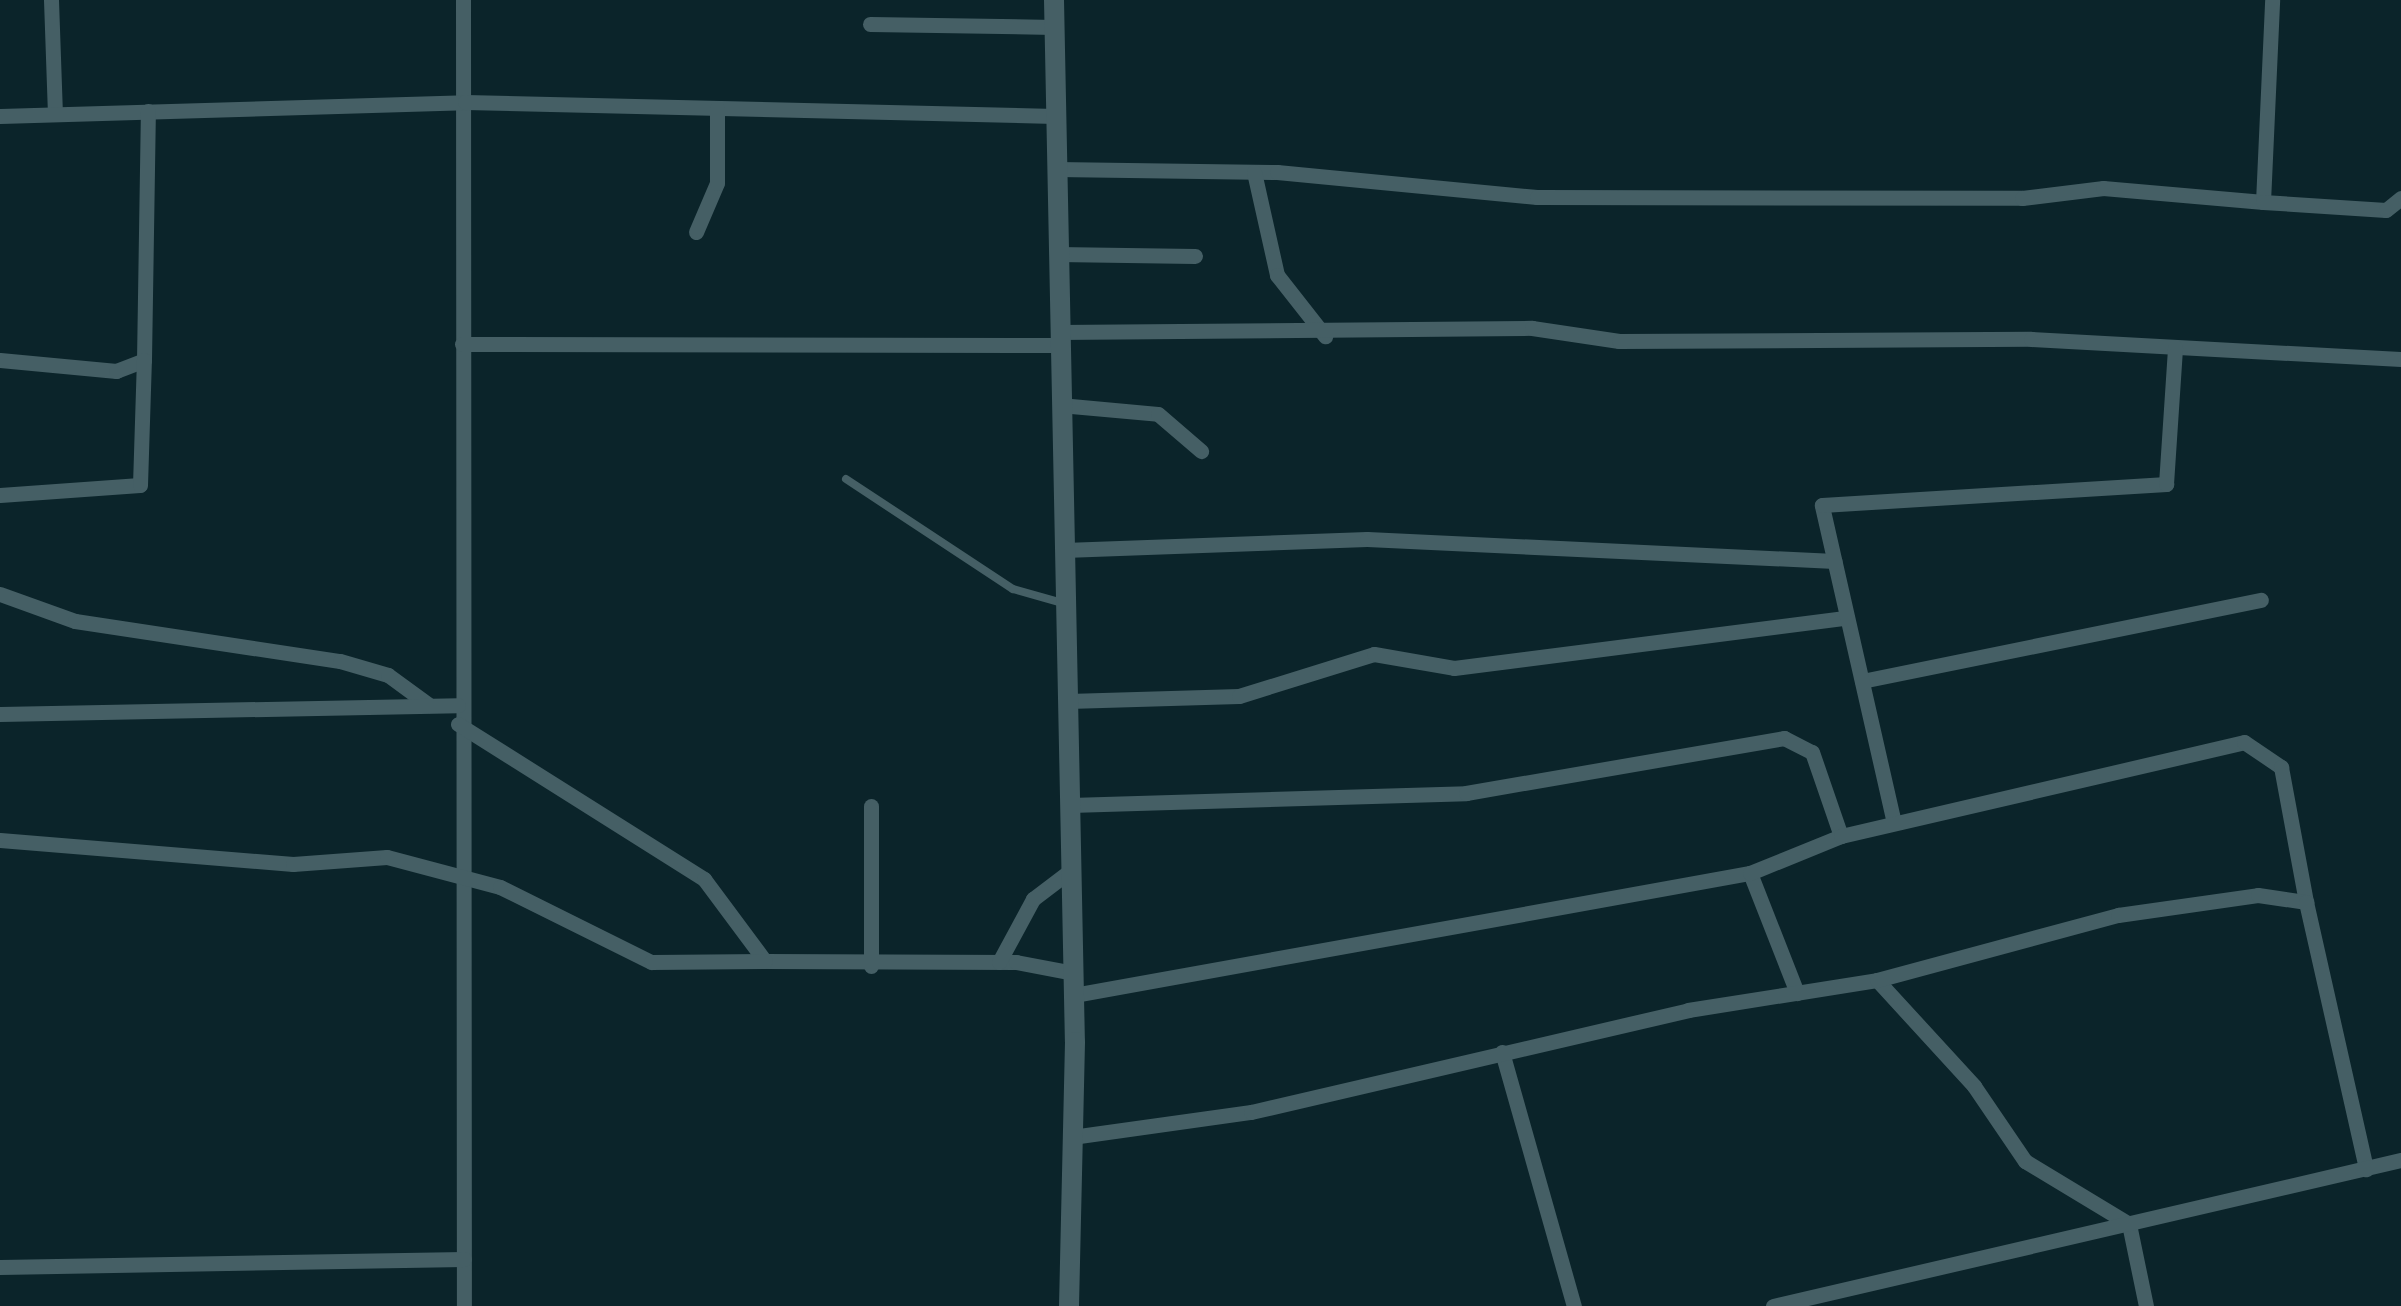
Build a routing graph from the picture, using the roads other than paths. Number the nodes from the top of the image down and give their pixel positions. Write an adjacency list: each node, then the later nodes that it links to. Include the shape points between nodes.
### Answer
1 (52, 0): 10 (street)
2 (463, 0): 7 (street)
3 (1054, 0): 6 (street)
4 (2272, 0): 16 (street)
5 (870, 24): 6 (street)
6 (1054, 28): 12 (street)
7 (465, 102): 8 (street); 9 (street); 22 (street)
8 (717, 108): 12 (street); 17 (street, via 717,183)
9 (148, 111): 10 (street); 26 (street)
10 (54, 113): 11 (street)
11 (0, 116)
12 (1056, 116): 13 (street)
13 (1056, 169): 14 (street); 18 (street)
14 (1254, 172): 16 (street, via 1537,198 2022,198 2103,188); 20 (street, via 1277,275)
15 (2401, 198): 16 (street, via 2386,210)
16 (2263, 202)
17 (696, 232)
18 (1057, 254): 19 (street); 21 (street)
19 (1195, 256)
20 (1325, 336): 21 (street); 23 (street, via 1532,328 1619,341 1878,336)
21 (1058, 339): 22 (street); 27 (street)
22 (462, 344): 40 (street)
23 (2175, 347): 24 (street); 32 (street, via 2166,484 1822,505)
24 (2401, 359)
25 (0, 360): 26 (street, via 116,371)
26 (144, 360): 30 (street, via 143,477 134,491)
27 (1060, 404): 28 (street, via 1158,414); 31 (street)
28 (1201, 451)
29 (846, 479): 35 (lane, via 1013,589)
30 (0, 495)
31 (1064, 550): 32 (street, via 1367,539); 35 (street)
32 (1834, 560): 36 (street)
33 (0, 594): 39 (street, via 76,622 340,661 388,675)
34 (2260, 600): 37 (street)
35 (1066, 604): 38 (street)
36 (1848, 618): 37 (street); 38 (street, via 1454,668 1374,654 1239,696)
37 (1862, 681): 45 (street)
38 (1068, 701): 44 (street)
39 (429, 705): 40 (street); 41 (street)
40 (458, 705): 42 (street)
41 (0, 714)
42 (458, 724): 49 (street); 52 (street, via 704,879)
43 (871, 806): 54 (street)
44 (1070, 806): 46 (street, via 1466,793 1784,738 1812,752); 48 (street)
45 (1894, 823): 46 (street); 51 (street, via 2244,742 2281,767)
46 (1841, 836): 50 (street)
47 (0, 840): 49 (street, via 293,864 387,857)
48 (1071, 870): 53 (street, via 1033,899); 56 (street)
49 (457, 872): 52 (street, via 564,915 636,957); 63 (street)
50 (1750, 873): 56 (street); 57 (street)
51 (2306, 902): 55 (street, via 2186,901); 61 (street)
52 (765, 960): 54 (street)
53 (999, 962): 54 (street); 56 (street)
54 (871, 966)
55 (1877, 980): 57 (street); 62 (street, via 1974,1086 2025,1161)
56 (1074, 984): 59 (street)
57 (1797, 993): 58 (street)
58 (1502, 1052): 59 (street, via 1251,1112); 68 (street)
59 (1072, 1137): 67 (street)
60 (2401, 1160): 61 (street)
61 (2366, 1169): 62 (street)
62 (2130, 1224): 65 (street); 70 (street)
63 (464, 1259): 64 (street); 66 (street)
64 (0, 1267)
65 (1846, 1299): 69 (street)
66 (464, 1306)
67 (1069, 1306)
68 (1574, 1306)
69 (1773, 1306)
70 (2146, 1306)

